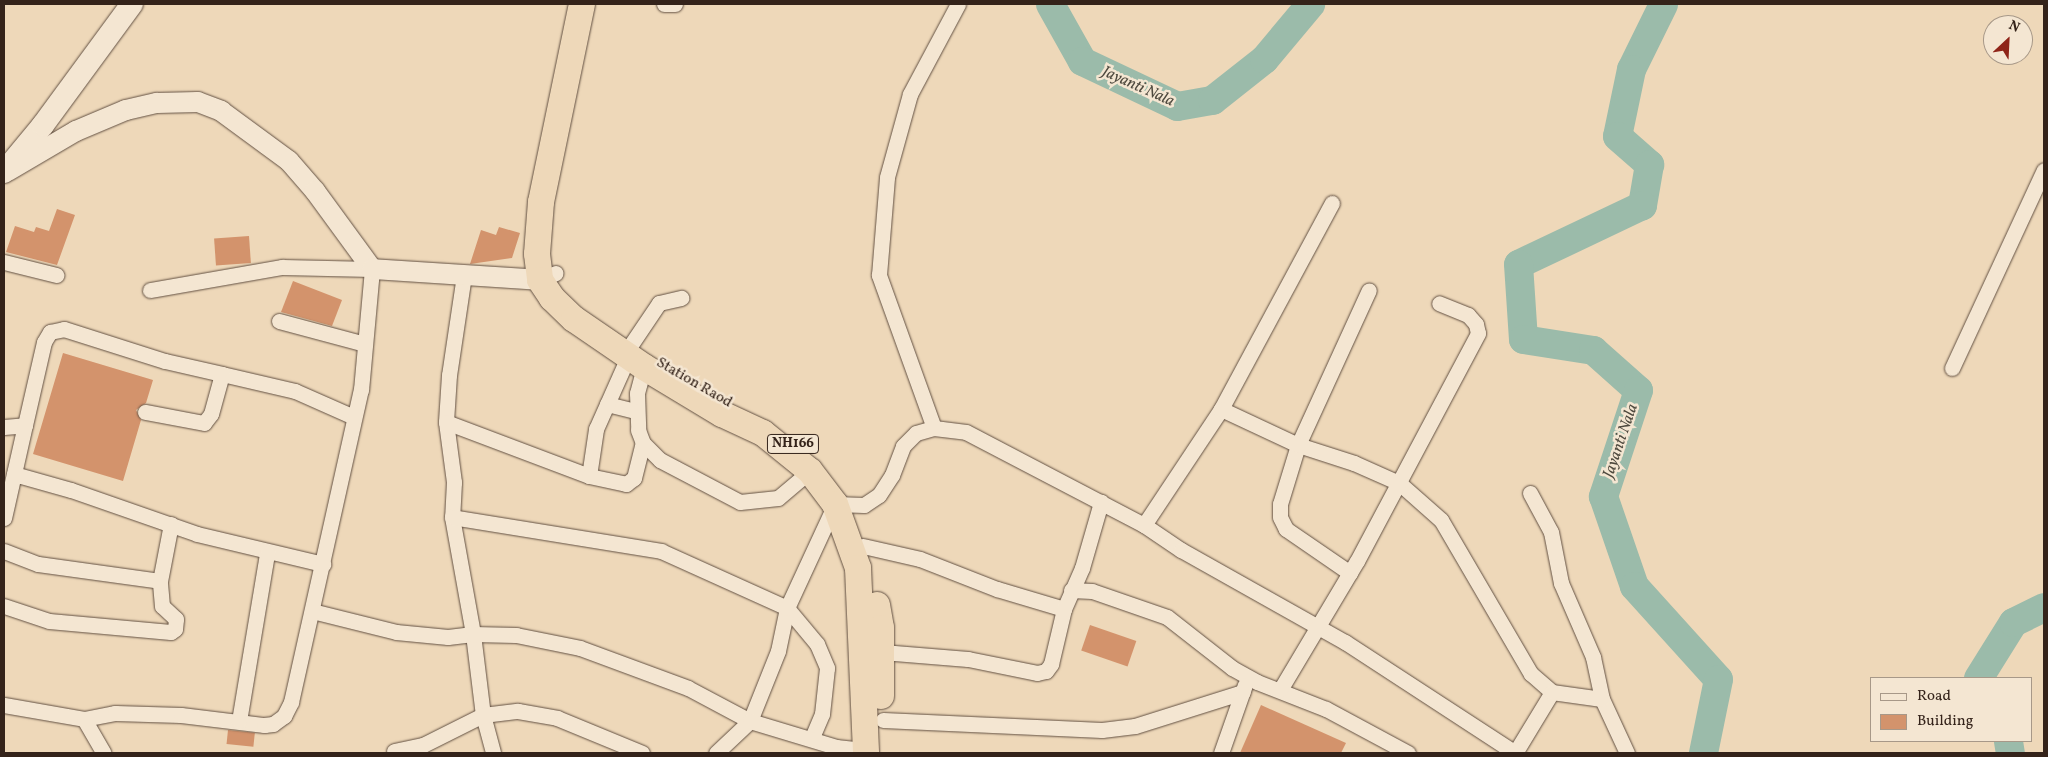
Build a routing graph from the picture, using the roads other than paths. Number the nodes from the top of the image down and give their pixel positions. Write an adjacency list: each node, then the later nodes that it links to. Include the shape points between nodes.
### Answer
1 (132, 4): 8 (main road)
2 (582, 4): 14 (highway, via 541,202 537,254)
3 (595, 4): 14 (highway, via 553,210)
4 (664, 4): 5 (street)
5 (675, 4)
6 (958, 4): 32 (street, via 910,94 887,177 879,275)
7 (2044, 170): 22 (street)
8 (4, 173): 11 (street, via 76,131 126,110 164,103 198,102 221,112 289,161)
9 (1332, 203): 25 (street)
10 (4, 262): 12 (street)
11 (372, 269): 13 (street); 15 (street, via 282,267); 20 (street)
12 (56, 275)
13 (464, 275): 14 (street); 29 (street, via 449,376)
14 (548, 277): 21 (highway, NH166, via 564,311)
15 (150, 290)
16 (1369, 290): 34 (street)
17 (681, 298): 21 (street, via 659,303)
18 (1439, 303): 38 (street, via 1468,315 1476,324 1478,333)
19 (279, 321): 20 (street)
20 (365, 344): 28 (street, via 361,390)
21 (634, 357): 24 (street); 26 (street); 35 (highway, NH166, via 722,414 763,433); 41 (highway, Station Raod / NH166, via 766,423 809,457)
22 (1952, 368)
23 (222, 374): 27 (street, via 211,414 204,423); 28 (street, via 295,392); 30 (street, via 165,361 83,334 57,330 50,332 44,342)
24 (607, 404): 26 (street); 37 (street, via 596,429)
25 (1221, 409): 34 (street); 45 (street)
26 (636, 411): 33 (street)
27 (144, 412)
28 (354, 417): 49 (street)
29 (446, 422): 37 (street); 42 (street, via 454,482)
30 (25, 425): 31 (street); 36 (street)
31 (4, 428)
32 (934, 428): 40 (street, via 966,432); 41 (street, via 916,433 903,446 892,475 879,496 864,505)
33 (643, 444): 35 (street, via 660,460 740,502 778,498); 37 (street, via 634,478 626,484)
34 (1298, 445): 38 (street, via 1354,463); 50 (street, via 1280,504 1280,517 1286,529)
35 (810, 471): 41 (highway, NH166)
36 (14, 474): 43 (street); 44 (street)
37 (589, 476)
38 (1399, 483): 50 (street); 63 (street, via 1441,520 1531,674)
39 (1530, 493): 64 (street, via 1556,548 1561,583 1593,657)
40 (1101, 502): 45 (street); 52 (street, via 1082,568)
41 (841, 503): 46 (highway, Station Raod / NH166); 54 (street); 73 (highway, NH166, via 858,568)
42 (452, 517): 54 (street, via 661,551); 58 (street)
43 (4, 518)
44 (170, 524): 48 (street); 51 (street)
45 (1144, 525): 57 (street, via 1181,550)
46 (863, 546): 55 (street, via 920,559 997,589); 59 (highway, Station Raod / NH166, via 872,574)
47 (4, 551): 51 (street, via 38,564)
48 (267, 553): 49 (street); 70 (street)
49 (324, 564): 56 (street)
50 (1350, 573): 57 (street)
51 (160, 581): 53 (street, via 162,606 176,619 175,629 163,634 49,621)
52 (1071, 590): 55 (street); 60 (street, via 1100,593 1166,617)
53 (4, 606)
54 (788, 608): 68 (street, via 778,651); 71 (street, via 817,644 827,668 822,714)
55 (1064, 609): 59 (street, via 1052,664 1046,671 1038,673 946,656)
56 (312, 611): 58 (street, via 396,632 448,637); 70 (street, via 288,710 273,724)
57 (1318, 625): 61 (street); 63 (street, via 1515,753)
58 (473, 634): 66 (street); 68 (street, via 516,635 580,648 673,681)
59 (882, 652): 69 (highway, Station Raod / NH166)
60 (1248, 677): 61 (street); 62 (street)
61 (1280, 690): 79 (street, via 1378,735)
62 (1243, 692): 69 (street, via 1136,726 1102,730); 78 (street)
63 (1552, 692): 64 (street)
64 (1602, 699): 80 (street)
65 (4, 705): 67 (street)
66 (483, 715): 72 (street, via 423,745); 75 (street); 76 (street, via 518,711 556,718)
67 (84, 719): 70 (street, via 115,713); 74 (street)
68 (750, 720): 71 (street); 77 (street)
69 (883, 720): 73 (highway, Station Raod / NH166)
70 (240, 721)
71 (812, 738): 73 (street, via 849,750)
72 (394, 751)
73 (872, 752)
74 (104, 753)
75 (493, 753)
76 (642, 753)
77 (716, 753)
78 (1221, 753)
79 (1408, 753)
80 (1627, 753)

